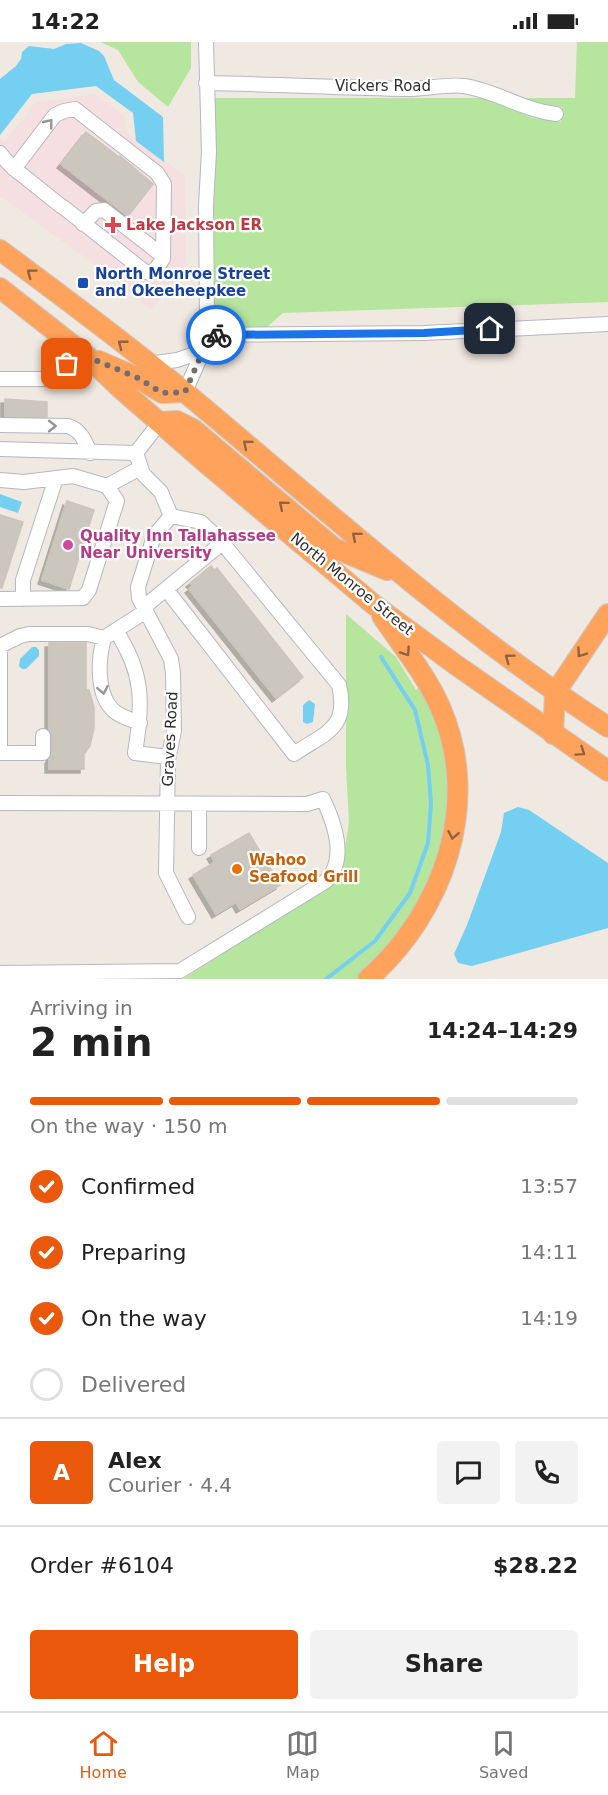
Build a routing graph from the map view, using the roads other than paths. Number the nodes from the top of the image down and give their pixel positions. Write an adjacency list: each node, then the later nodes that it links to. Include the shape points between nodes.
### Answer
1 (206, 42): 2 (street)
2 (206, 83): 3 (street, Vickers Road, via 410,89 464,86 535,112); 12 (street)
3 (556, 114)
4 (0, 153): 5 (street)
5 (14, 169): 6 (street); 8 (street, one-way to 8, via 55,115 75,109 157,173 164,184)
6 (83, 224): 8 (street, via 96,211 104,210); 8 (street, via 144,272 155,270)
7 (0, 250): 15 (highway, one-way to 7)
8 (163, 256)
9 (0, 288): 11 (highway, North Monroe Street)
10 (608, 324): 12 (street, via 424,333)
11 (60, 335): 14 (highway, North Monroe Street); 16 (street)
12 (206, 335): 13 (street)
13 (203, 351): 15 (street); 18 (street)
14 (88, 357): 16 (street); 18 (highway, via 162,393); 19 (highway, North Monroe Street)
15 (148, 364): 18 (highway)
16 (55, 368): 17 (street, via 45,379)
17 (0, 379)
18 (185, 392): 30 (highway, one-way to 18)
19 (160, 422): 23 (street); 30 (highway, one-way to 19, via 334,548 193,429 177,421); 34 (highway, North Monroe Street)
20 (0, 425): 22 (street, one-way to 22, via 75,428)
21 (0, 449): 22 (street)
22 (90, 453): 23 (street)
23 (136, 453): 24 (street)
24 (140, 468): 27 (street); 28 (street, via 161,492)
25 (56, 478): 26 (street); 27 (street, via 73,476); 33 (street, via 23,579)
26 (0, 480)
27 (107, 486): 33 (street, via 117,501 89,590 83,598)
28 (171, 516): 29 (street, via 201,522); 35 (street, Graves Road, via 154,536 138,588)
29 (222, 543): 31 (street); 31 (street, via 339,685 342,710 334,727 294,754)
30 (404, 576): 39 (highway, one-way to 30)
31 (166, 588): 35 (street)
32 (0, 599): 33 (street)
33 (23, 599)
34 (373, 604): 42 (highway, North Monroe Street); 53 (highway, one-way to 53, via 442,711 451,740 458,792 453,839 436,891 404,941)
35 (145, 609): 37 (street); 45 (street, Graves Road, via 171,659 174,731)
36 (608, 614): 39 (highway, one-way to 39)
37 (110, 634): 38 (street, via 29,634); 40 (street, via 127,648 135,666 140,687); 40 (street, one-way to 40, via 101,656 105,700 114,711)
38 (0, 646): 44 (street)
39 (555, 693): 41 (highway); 42 (highway)
40 (140, 723): 45 (street, via 135,753)
41 (608, 727)
42 (553, 734): 46 (highway, North Monroe Street, one-way to 46)
43 (43, 736): 44 (street, via 43,753)
44 (0, 753)
45 (168, 757): 48 (street, Graves Road)
46 (608, 771)
47 (0, 803): 48 (street)
48 (167, 804): 49 (street); 51 (street, Graves Road, via 166,873)
49 (199, 804): 50 (street); 52 (street, via 307,804 323,799 337,835 333,874 180,970)
50 (199, 848)
51 (188, 917)
52 (0, 973)
53 (368, 979)

